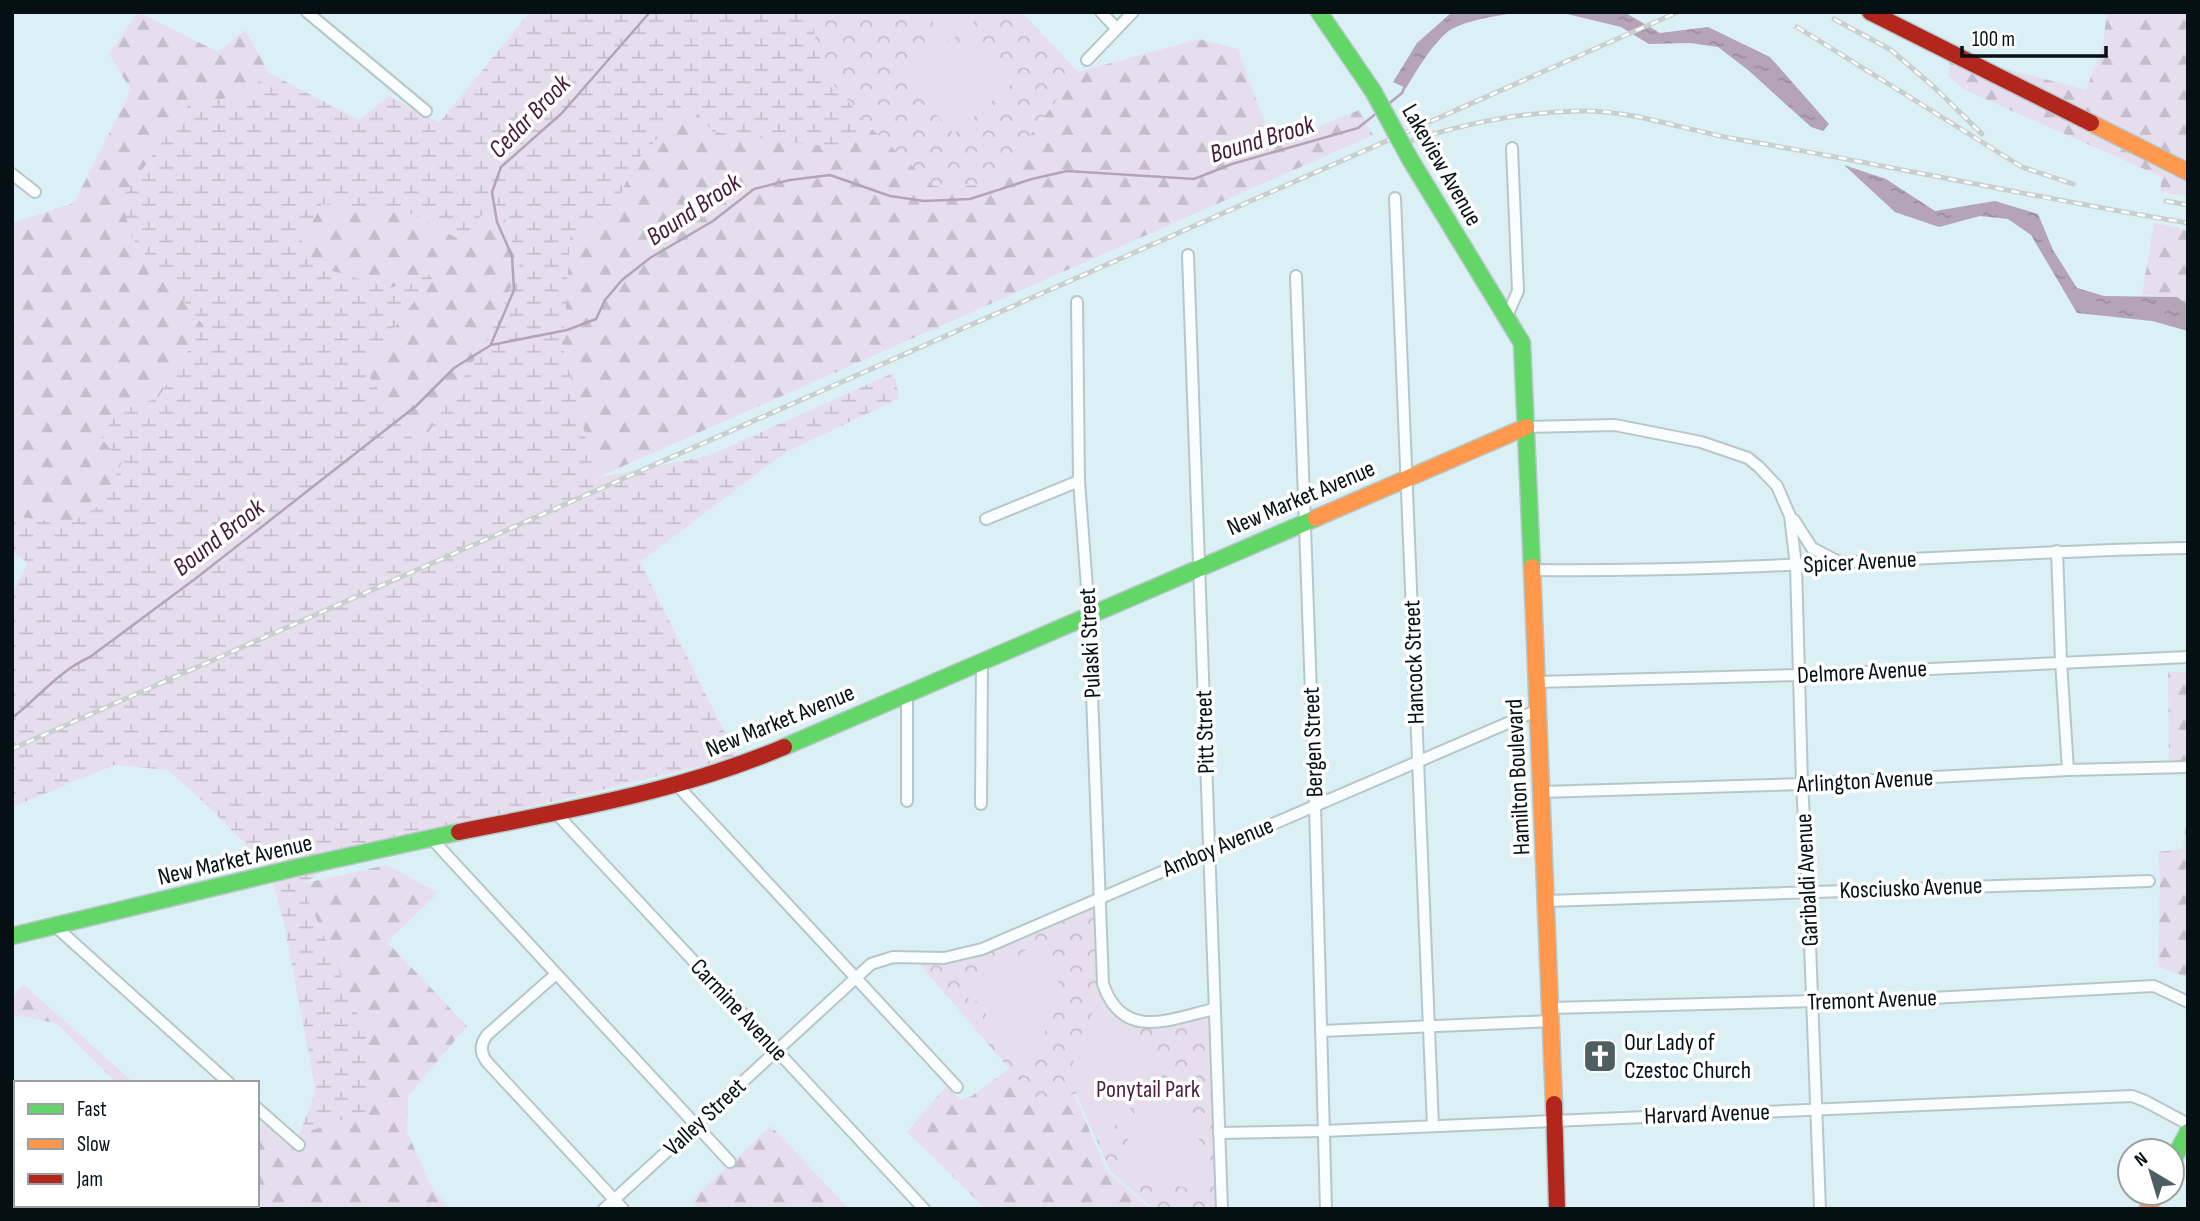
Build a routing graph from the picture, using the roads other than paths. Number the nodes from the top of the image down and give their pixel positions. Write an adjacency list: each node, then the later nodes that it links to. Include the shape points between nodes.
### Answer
1 (307, 12): 8 (street)
2 (1101, 12): 6 (street)
3 (1133, 12): 6 (street)
4 (1319, 12): 17 (main road, Lakeview Avenue, bridge, via 1373,91)
5 (1870, 12): 10 (main road)
6 (1116, 28): 7 (street)
7 (1087, 60)
8 (426, 111)
9 (1512, 148): 17 (street, via 1518,291)
10 (2188, 172)
11 (12, 174): 12 (street)
12 (35, 192)
13 (1395, 198): 20 (street, Hancock Street)
14 (1188, 254): 29 (street, Pitt Street)
15 (1296, 275): 24 (street, Bergen Street)
16 (1077, 302): 21 (street, Pulaski Street)
17 (1506, 318): 18 (main road, Lakeview Avenue)
18 (1522, 343): 19 (main road, Hamilton Boulevard)
19 (1525, 426): 20 (main road, New Market Avenue); 22 (street, via 1615,425 1701,442 1748,458 1759,467 1777,486); 30 (main road, Hamilton Boulevard)
20 (1406, 478): 24 (main road, New Market Avenue); 39 (street, Hancock Street)
21 (1079, 481): 23 (street); 31 (street, Pulaski Street)
22 (1790, 516): 27 (street, via 1812,548); 28 (street, Garibaldi Avenue)
23 (986, 519)
24 (1305, 522): 29 (main road, New Market Avenue); 47 (street, Bergen Street)
25 (2188, 548): 26 (street, Spicer Avenue)
26 (2057, 551): 27 (street, Spicer Avenue); 34 (street)
27 (1842, 563): 28 (street, Spicer Avenue)
28 (1796, 566): 30 (street, Spicer Avenue); 35 (street, Garibaldi Avenue)
29 (1199, 567): 31 (main road, New Market Avenue); 50 (street, Pitt Street)
30 (1532, 570): 36 (main road, Hamilton Boulevard)
31 (1089, 615): 33 (main road, New Market Avenue); 53 (street, Pulaski Street)
32 (2188, 657): 34 (street, Delmore Avenue)
33 (982, 661): 37 (main road, New Market Avenue); 46 (street)
34 (2061, 662): 35 (street, Delmore Avenue); 41 (street)
35 (1800, 675): 36 (street, Delmore Avenue); 43 (street, Garibaldi Avenue)
36 (1537, 682): 38 (main road, Hamilton Boulevard)
37 (906, 694): 42 (main road, New Market Avenue, via 746,762); 45 (street)
38 (1538, 710): 39 (street, Amboy Avenue); 44 (main road, Hamilton Boulevard)
39 (1418, 762): 47 (street, Amboy Avenue); 64 (street, Hancock Street)
40 (2188, 767): 41 (street, Arlington Avenue)
41 (2068, 770): 43 (street, Arlington Avenue)
42 (676, 784): 48 (main road, New Market Avenue); 59 (street)
43 (1802, 784): 44 (street, Arlington Avenue); 52 (street, Garibaldi Avenue)
44 (1542, 792): 54 (main road, Hamilton Boulevard)
45 (906, 801)
46 (981, 804)
47 (1315, 805): 50 (street, Amboy Avenue); 65 (street, Bergen Street)
48 (555, 812): 49 (main road, New Market Avenue); 66 (street, Carmine Avenue)
49 (431, 838): 55 (main road, New Market Avenue); 58 (street)
50 (1209, 851): 53 (street, Amboy Avenue); 62 (street, Pitt Street)
51 (2149, 881): 52 (street, Kosciusko Avenue)
52 (1808, 891): 54 (street, Kosciusko Avenue); 60 (street, Garibaldi Avenue)
53 (1101, 898): 56 (street, Amboy Avenue); 62 (street, Pulaski Street, via 1103,984 1113,1005 1138,1021 1157,1022)
54 (1547, 901): 63 (main road, Hamilton Boulevard)
55 (55, 926): 57 (main road, New Market Avenue); 67 (street)
56 (1014, 935): 59 (street, Valley Street, via 944,958 884,959)
57 (12, 936)
58 (556, 974): 73 (street); 79 (street, via 490,1032 481,1051)
59 (855, 977): 66 (street, Valley Street); 68 (street)
60 (1811, 1002): 61 (street, Tremont Avenue, via 2154,986); 63 (street, Tremont Avenue); 69 (street, Garibaldi Avenue)
61 (2188, 1002)
62 (1214, 1009): 76 (street, Pitt Street)
63 (1552, 1015): 64 (street, Tremont Avenue); 71 (main road, Hamilton Boulevard)
64 (1429, 1025): 65 (street, Tremont Avenue); 74 (street, Hancock Street)
65 (1321, 1031): 75 (street, Bergen Street)
66 (776, 1050): 73 (street, Valley Street); 81 (street, Carmine Avenue)
67 (227, 1081)
68 (957, 1087)
69 (1815, 1109): 71 (street, Harvard Avenue); 72 (street, Harvard Avenue, via 2132,1096); 85 (street, Garibaldi Avenue)
70 (259, 1110): 77 (street)
71 (1554, 1121): 74 (street, Harvard Avenue); 84 (main road, Hamilton Boulevard)
72 (2188, 1124)
73 (696, 1125): 78 (street); 79 (street, Valley Street)
74 (1433, 1126): 75 (street, Harvard Avenue)
75 (1323, 1131): 76 (street, Harvard Avenue); 83 (street, Bergen Street)
76 (1219, 1133): 82 (street, Pitt Street)
77 (299, 1145)
78 (730, 1162)
79 (619, 1205): 80 (street, Valley Street)
80 (604, 1209)
81 (924, 1209)
82 (1222, 1209)
83 (1326, 1209)
84 (1557, 1209)
85 (1820, 1209)

